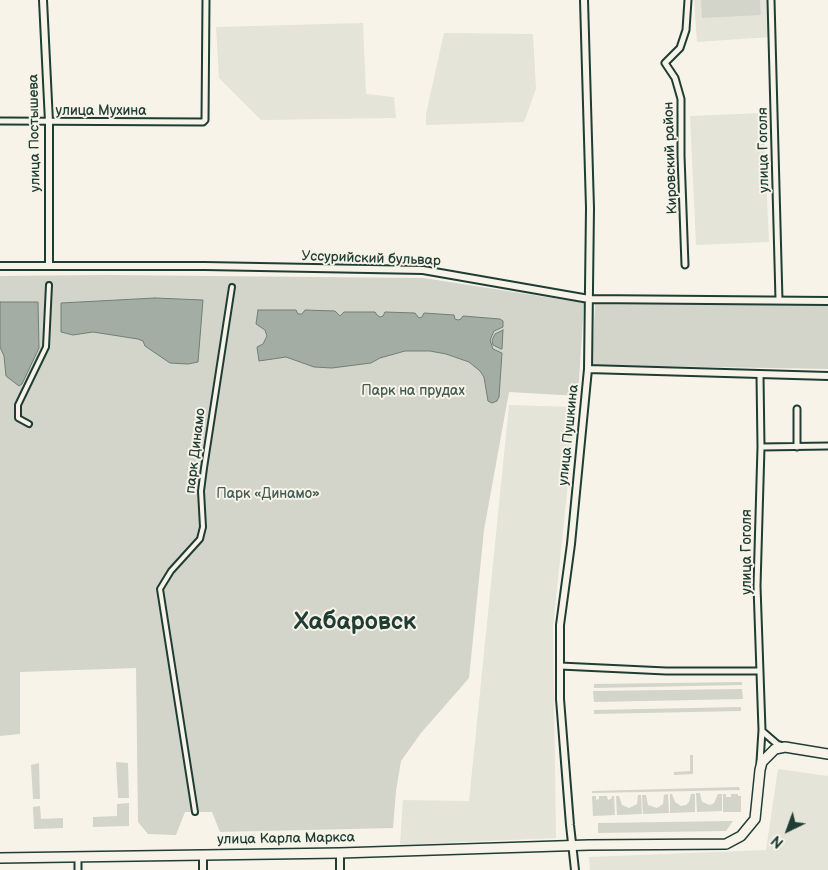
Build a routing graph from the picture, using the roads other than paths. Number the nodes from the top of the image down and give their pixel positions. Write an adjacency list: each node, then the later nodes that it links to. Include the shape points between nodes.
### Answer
1 (43, 0): 7 (street, улица Постышева)
2 (206, 0): 7 (street, улица Мухина, via 205,120)
3 (584, 0): 13 (street, улица Пушкина)
4 (688, 0): 8 (street, Кировский район, via 686,30 680,48 665,63 675,78 681,99)
5 (771, 0): 14 (street, улица Гоголя)
6 (0, 121): 7 (street, улица Мухина)
7 (49, 122): 10 (street, улица Постышева)
8 (685, 265)
9 (0, 266): 10 (street, Уссурийский бульвар)
10 (49, 266): 13 (street, Уссурийский бульвар, via 423,270)
11 (49, 285): 20 (street, via 46,347 18,405 18,418)
12 (232, 287): 30 (street, парк Динамо, via 201,491 201,535 171,570 160,589)
13 (590, 299): 14 (street, Уссурийский бульвар); 16 (street, улица Пушкина)
14 (779, 300): 15 (street, Уссурийский бульвар)
15 (828, 300)
16 (588, 370): 17 (street); 24 (street, улица Пушкина, via 560,625)
17 (760, 375): 18 (street); 22 (street, улица Гоголя)
18 (828, 376)
19 (797, 409): 23 (street)
20 (29, 424)
21 (828, 446): 23 (street)
22 (761, 447): 23 (street); 25 (street, улица Гоголя)
23 (797, 447)
24 (560, 666): 25 (street); 31 (street, улица Пушкина)
25 (759, 671): 26 (street, улица Гоголя)
26 (762, 730): 27 (street, via 776,744); 29 (street, улица Гоголя)
27 (785, 747): 28 (main road); 29 (main road, via 775,749 767,756)
28 (828, 754)
29 (760, 770): 31 (main road, улица Карла Маркса, via 755,819 746,832 726,844)
30 (195, 812)
31 (573, 846): 32 (main road, улица Карла Маркса); 39 (street, улица Пушкина)
32 (340, 853): 33 (main road, улица Карла Маркса); 38 (street)
33 (203, 854): 34 (main road, улица Карла Маркса); 37 (street)
34 (78, 856): 35 (main road, улица Карла Маркса); 36 (street)
35 (0, 858)
36 (78, 870)
37 (203, 870)
38 (340, 870)
39 (575, 870)

